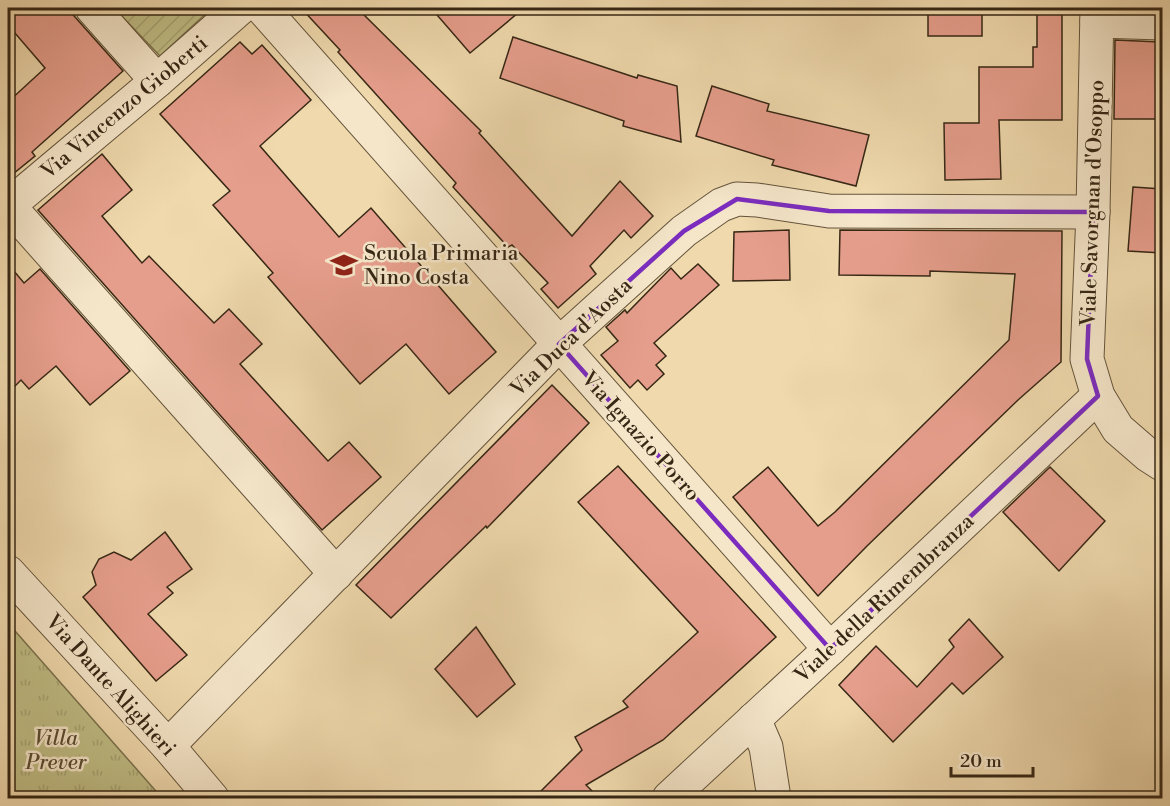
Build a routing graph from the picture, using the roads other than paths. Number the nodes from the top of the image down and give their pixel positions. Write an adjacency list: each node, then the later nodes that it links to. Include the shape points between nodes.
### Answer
1 (92, 8): 6 (street)
2 (240, 8): 6 (street, Via Vincenzo Gioberti)
3 (262, 8): 9 (street, Via Ignazio Porro)
4 (1097, 14): 5 (street); 8 (street, Viale Savorgnan d'Osoppo)
5 (1162, 23)
6 (157, 81): 7 (street, Via Vincenzo Gioberti)
7 (8, 206): 13 (street)
8 (1093, 212): 9 (street, Via Duca d'Aosta, via 829,211 737,199 721,205 684,231); 10 (street, Viale Savorgnan d'Osoppo, via 1087,359)
9 (559, 344): 13 (street, Via Duca d'Aosta); 14 (street, Via Ignazio Porro)
10 (1098, 396): 11 (street, Viale Savorgnan d'Osoppo, via 1118,429); 14 (street, Viale della Rimembranza)
11 (1162, 464)
12 (8, 572): 16 (street, Via Dante Alighieri)
13 (336, 574): 16 (street, Via Duca d'Aosta)
14 (830, 649): 15 (street, Viale della Rimembranza)
15 (754, 719): 18 (street, Viale della Rimembranza); 19 (street, via 766,747)
16 (168, 746): 17 (street, Via Dante Alighieri)
17 (212, 798)
18 (669, 798)
19 (774, 798)

